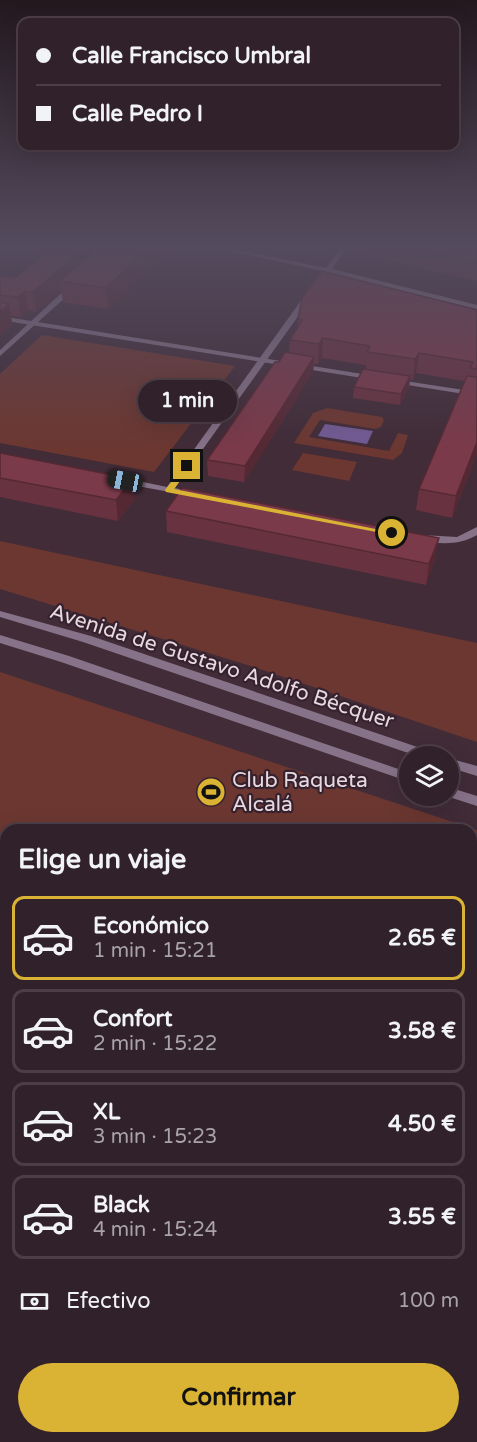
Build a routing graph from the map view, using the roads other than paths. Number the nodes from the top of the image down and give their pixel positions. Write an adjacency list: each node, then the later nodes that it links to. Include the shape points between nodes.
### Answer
1 (46, 312): 4 (street)
2 (297, 312): 6 (street)
3 (0, 318): 4 (street)
4 (34, 323): 5 (street); 6 (street)
5 (0, 354)
6 (264, 360): 7 (street); 9 (street)
7 (477, 394)
8 (114, 479): 9 (street)
9 (169, 490): 10 (street)
10 (202, 497)
11 (477, 530): 12 (street, via 463,540)
12 (414, 537)
13 (0, 614): 15 (street, Avenida de Gustavo Adolfo Bécquer, via 87,639)
14 (0, 639): 18 (street, Avenida de Gustavo Adolfo Bécquer)
15 (402, 746)
16 (459, 765): 17 (street)
17 (477, 771)
18 (399, 774)
19 (459, 795): 20 (street)
20 (477, 801)

